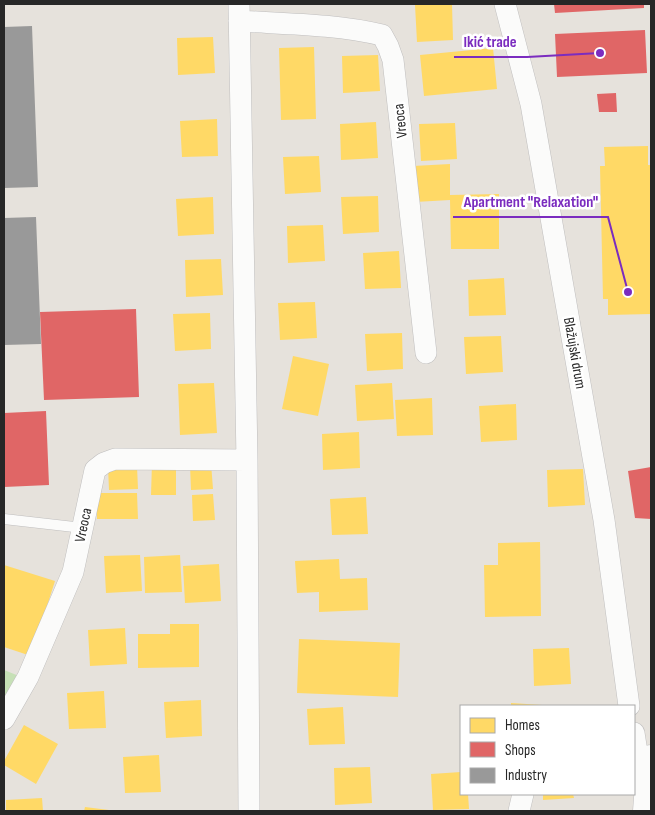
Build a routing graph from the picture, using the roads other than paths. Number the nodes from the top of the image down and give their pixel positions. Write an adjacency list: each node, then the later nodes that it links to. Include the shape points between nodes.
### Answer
1 (505, 4): 7 (street, Blažujski drum, via 529,92 604,520)
2 (239, 12): 3 (street, Vreoca, via 382,35 393,60); 4 (street)
3 (426, 353)
4 (247, 460): 6 (street, Vreoca, via 115,459 95,470); 12 (street)
5 (4, 519): 6 (lane)
6 (83, 528): 8 (street, Vreoca, via 73,572 28,677)
7 (626, 705)
8 (4, 719)
9 (635, 739): 14 (street)
10 (651, 758): 14 (main road)
11 (523, 795): 13 (street)
12 (249, 811)
13 (519, 811)
14 (647, 811)

